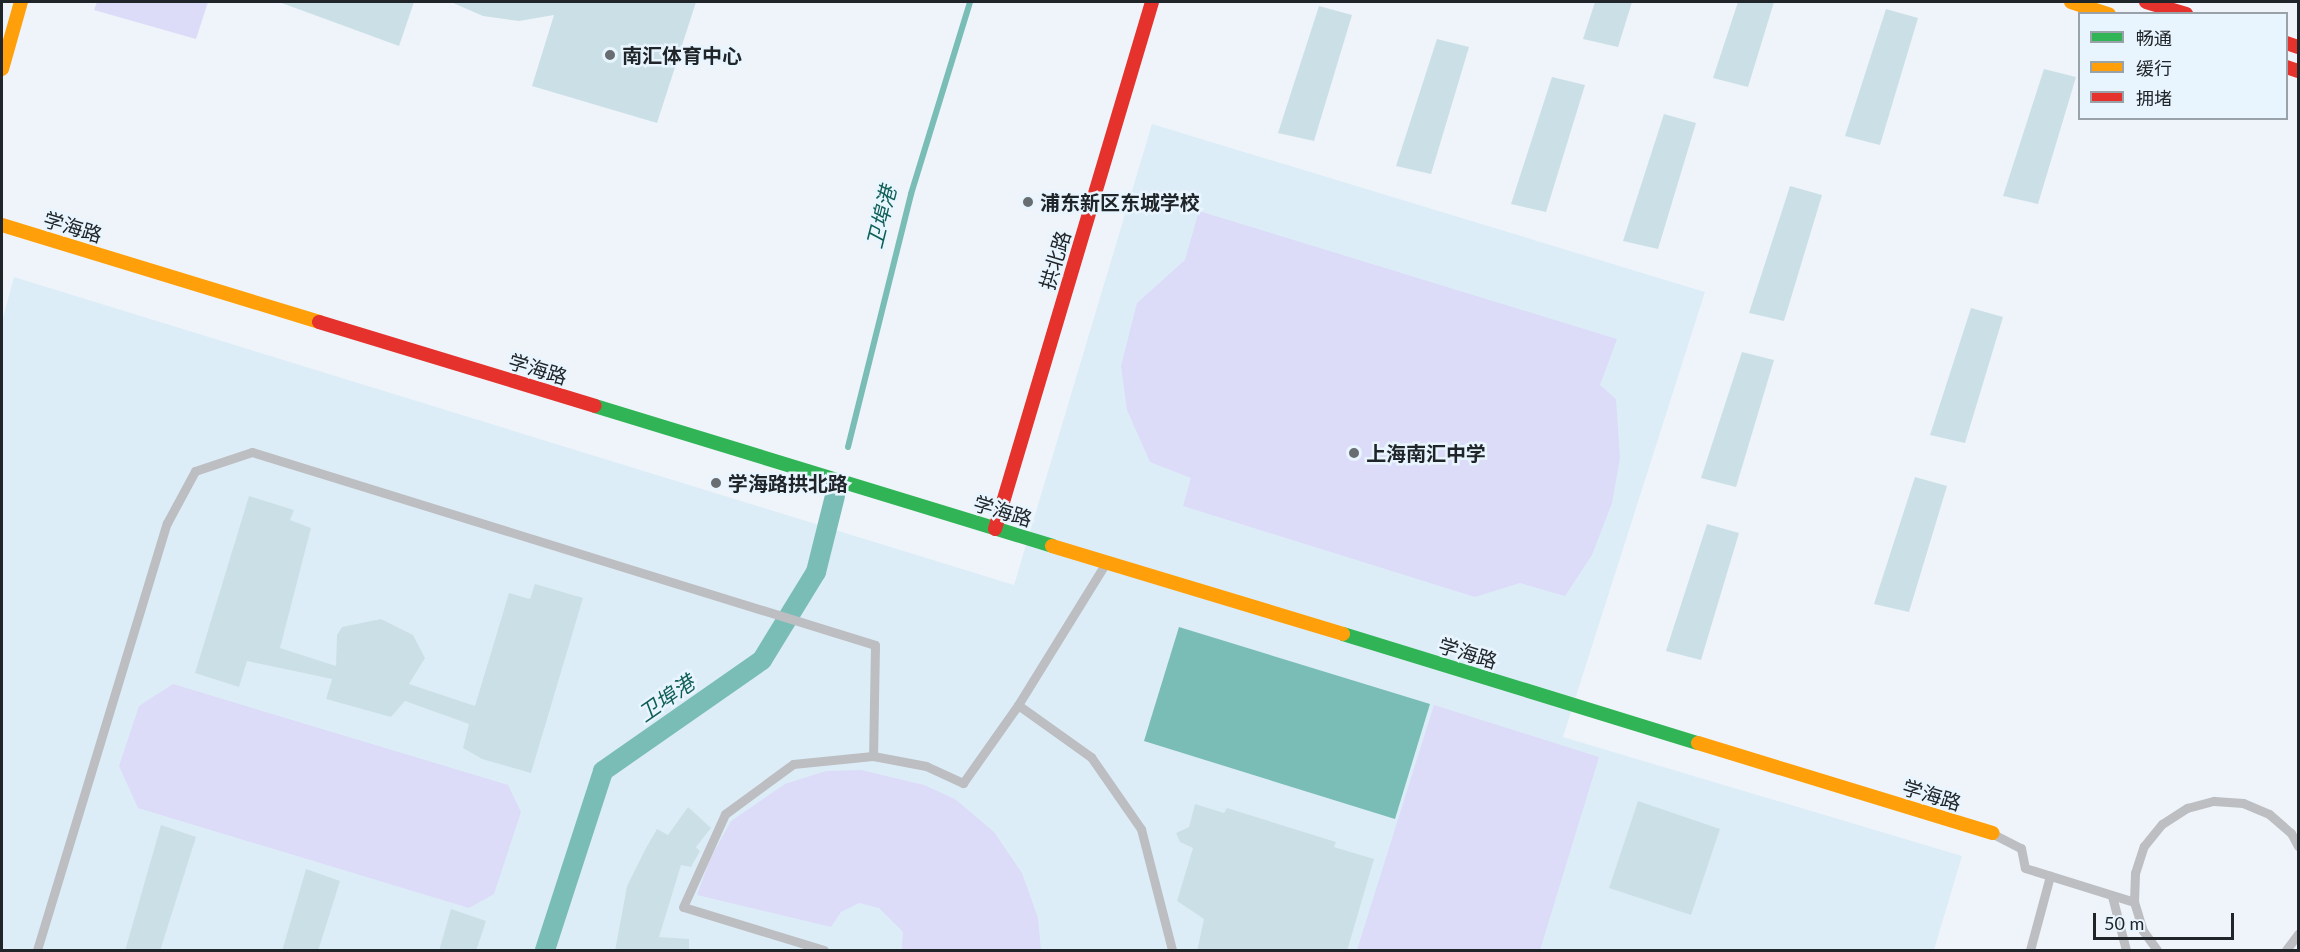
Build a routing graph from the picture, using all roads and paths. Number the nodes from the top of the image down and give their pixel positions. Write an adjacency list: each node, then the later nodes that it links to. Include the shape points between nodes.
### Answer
1 (21, 2): 7 (street)
2 (1152, 2): 9 (street, 拱北路)
3 (2071, 2): 5 (street)
4 (2146, 2): 6 (street)
5 (2103, 12)
6 (2179, 12)
7 (2, 69)
8 (2, 225): 9 (street, 学海路)
9 (995, 529): 10 (street, 学海路)
10 (1107, 562): 11 (lane); 13 (street, 学海路)
11 (1018, 705): 12 (lane, via 963,783 926,766); 21 (lane, via 1090,757 1141,829)
12 (873, 756): 19 (lane, via 875,645 252,452 195,471 167,523); 20 (lane, via 793,764 725,814 683,908)
13 (1993, 834): 15 (lane, via 2021,848 2025,868)
14 (2298, 846): 17 (lane, via 2291,833 2269,814 2243,803 2214,801 2187,808 2162,824 2144,846 2134,873)
15 (2050, 876): 16 (lane); 22 (lane)
16 (2112, 896): 17 (lane); 23 (lane)
17 (2133, 902): 24 (lane, via 2143,931)
18 (2298, 934): 25 (lane)
19 (37, 951)
20 (824, 951)
21 (1172, 951)
22 (2030, 951)
23 (2126, 951)
24 (2157, 951)
25 (2286, 951)

